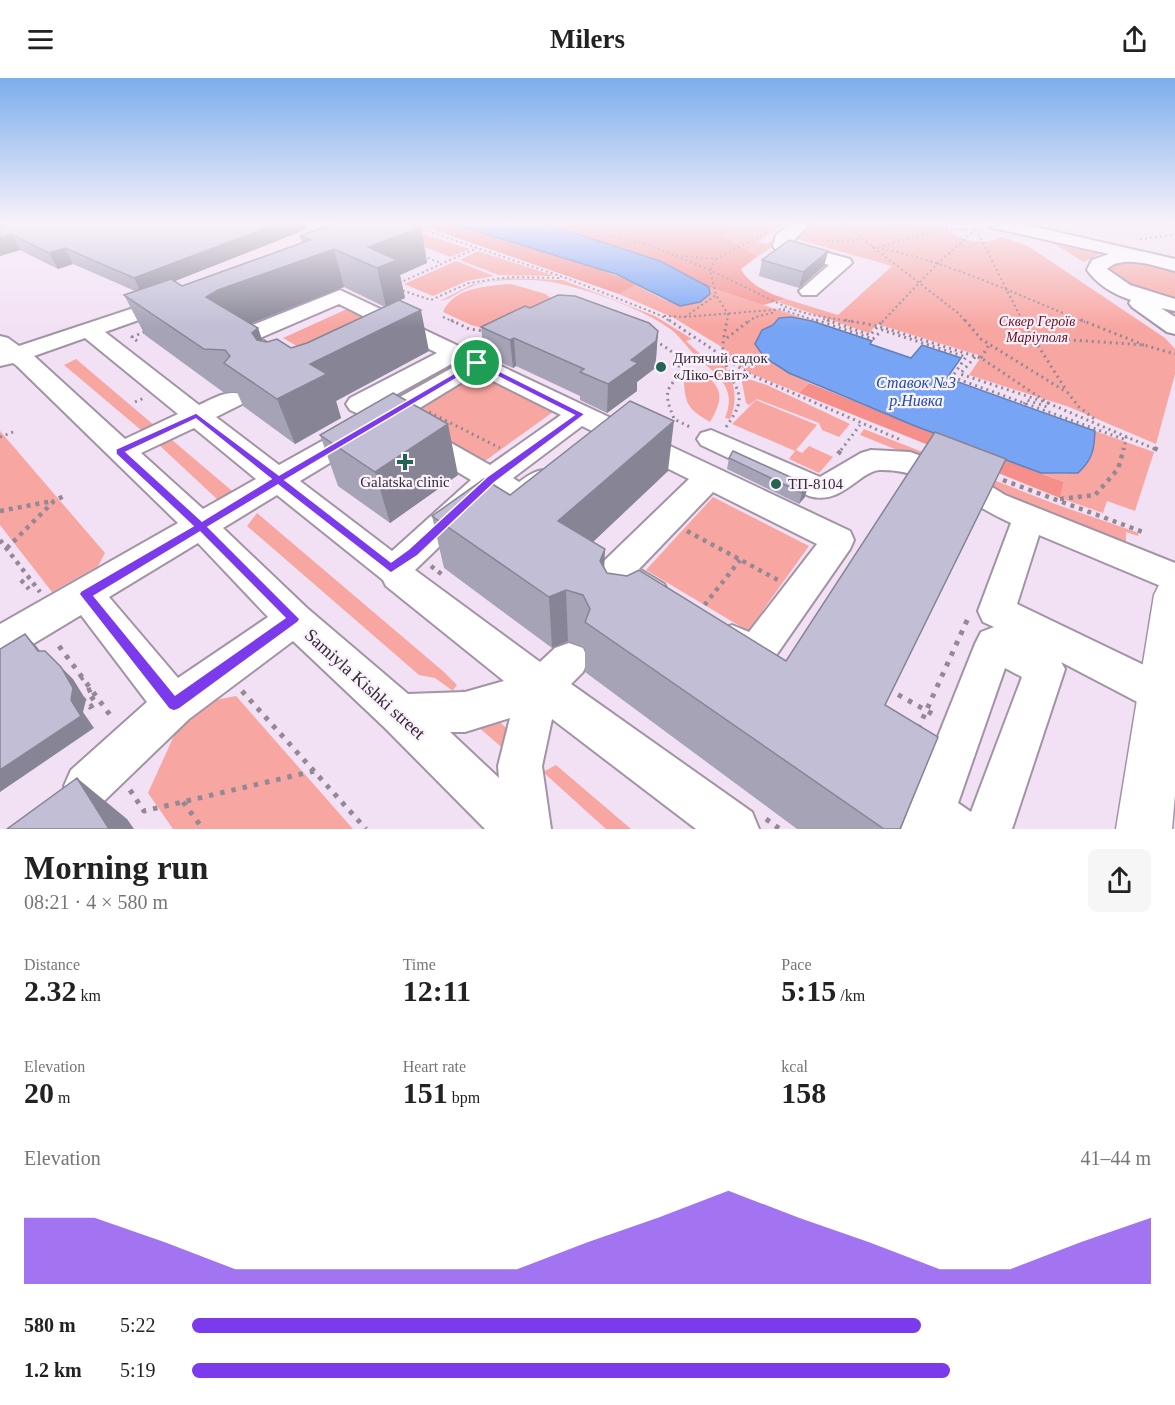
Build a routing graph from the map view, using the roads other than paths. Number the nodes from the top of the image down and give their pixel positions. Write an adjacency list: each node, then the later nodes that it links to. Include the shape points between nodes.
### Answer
1 (834, 258): 9 (street, via 843,263)
2 (1069, 258): 8 (street)
3 (1117, 258): 8 (street, via 1105,260 1097,270)
4 (1118, 258): 6 (street)
5 (1146, 258): 6 (street)
6 (1149, 259): 7 (street)
7 (1174, 264)
8 (1109, 283): 11 (street); 12 (street)
9 (808, 291)
10 (193, 301): 14 (street)
11 (1175, 305)
12 (1175, 327)
13 (408, 329): 15 (street); 17 (street); 18 (street, via 340,296 243,337)
14 (95, 335): 16 (street); 21 (street, via 134,357)
15 (387, 340)
16 (5, 352): 25 (street, Samiyla Kishki street)
17 (466, 357): 20 (street); 22 (street)
18 (278, 358)
19 (233, 399): 21 (street)
20 (581, 414): 23 (street); 27 (street)
21 (196, 416): 25 (street); 28 (street)
22 (385, 417): 27 (street); 28 (street)
23 (611, 428): 26 (street); 27 (street, via 520,496)
24 (713, 440): 29 (street, via 820,489 871,460 910,462 960,481 994,503)
25 (120, 452): 30 (street, Samiyla Kishki street)
26 (710, 476): 26 (street, via 838,540 754,655 685,614 630,599 615,572)
27 (491, 479): 31 (street)
28 (278, 480): 30 (street); 31 (street)
29 (1028, 503): 32 (street); 38 (street, via 996,611)
30 (201, 526): 34 (street); 35 (street, Samiyla Kishki street)
31 (395, 572): 37 (street)
32 (1175, 579)
33 (1175, 595): 38 (main road)
34 (67, 617): 36 (street); 39 (street)
35 (294, 619): 39 (street); 40 (street, Samiyla Kishki street)
36 (0, 644)
37 (555, 673): 40 (street, via 465,712); 42 (street); 45 (street, via 535,702 520,766)
38 (1166, 684): 47 (main road)
39 (174, 705): 41 (street)
40 (400, 714): 44 (street, Samiyla Kishki street)
41 (105, 783)
42 (757, 818)
43 (937, 823): 46 (street, via 943,720 994,644 1045,669)
44 (519, 829)
45 (526, 829)
46 (988, 829)
47 (1144, 829)

